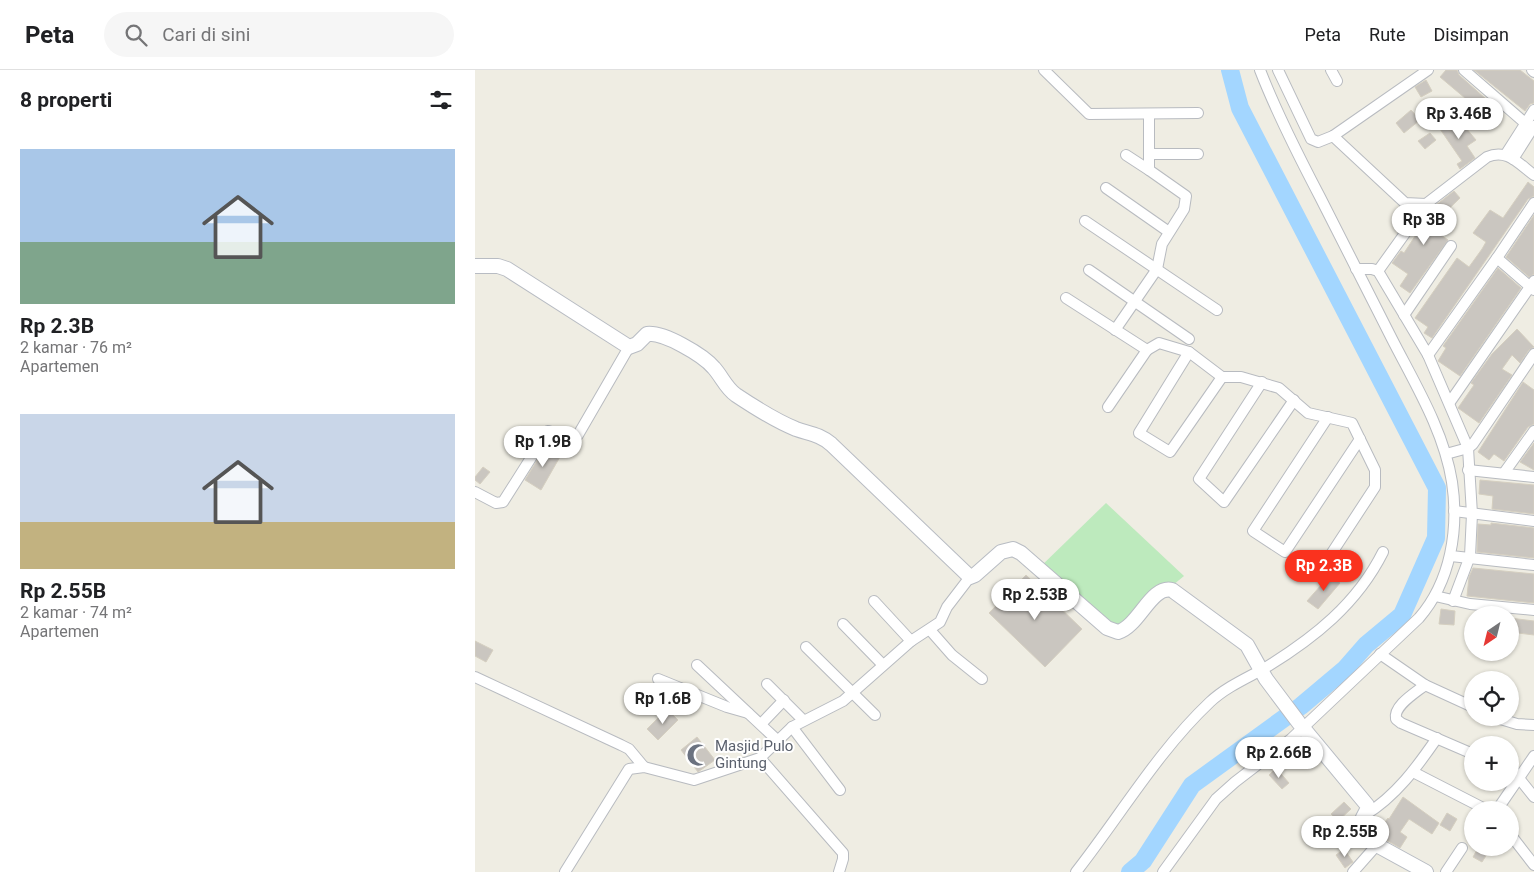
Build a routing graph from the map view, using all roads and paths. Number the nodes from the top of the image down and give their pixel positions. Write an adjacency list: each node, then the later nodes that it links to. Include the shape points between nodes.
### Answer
1 (1043, 70): 10 (street, via 1089,114)
2 (1260, 70): 28 (street, via 1282,123)
3 (1278, 70): 12 (street, via 1311,139 1321,142)
4 (1331, 70): 7 (street)
5 (1428, 70): 12 (street)
6 (1464, 70): 11 (street)
7 (1337, 82)
8 (1534, 110): 11 (street)
9 (1198, 113): 10 (street)
10 (1149, 114): 13 (street)
11 (1530, 126): 16 (street)
12 (1333, 136): 21 (street, via 1405,204)
13 (1149, 154): 14 (street); 17 (street)
14 (1198, 154)
15 (1126, 155): 17 (street)
16 (1509, 157): 18 (street); 21 (street, via 1493,154)
17 (1149, 170): 23 (street, via 1186,196 1184,209)
18 (1534, 176)
19 (1106, 188): 23 (street)
20 (1534, 203): 25 (street)
21 (1425, 204): 30 (street)
22 (1085, 221): 27 (street)
23 (1169, 232): 27 (street, via 1162,244)
24 (1451, 246): 35 (street)
25 (1497, 258): 31 (street); 42 (street)
26 (475, 266): 38 (street, via 507,269)
27 (1157, 269): 33 (street); 34 (street)
28 (1360, 269): 30 (street); 52 (street)
29 (1089, 270): 33 (street)
30 (1378, 271): 35 (street)
31 (1533, 286): 46 (street)
32 (1066, 298): 36 (street)
33 (1135, 302): 36 (street); 37 (street)
34 (1217, 310)
35 (1404, 315): 42 (street)
36 (1115, 330): 39 (street)
37 (1189, 339)
38 (629, 347): 56 (street, via 578,435 571,438 547,431 501,503); 65 (street, via 647,334 663,337 708,362 737,396 795,428 823,438)
39 (1147, 350): 40 (street, via 1159,343); 47 (street)
40 (1189, 352): 43 (street); 43 (street, via 1139,433 1170,452)
41 (1534, 354): 51 (street, via 1476,441)
42 (1428, 355): 46 (street)
43 (1222, 377): 44 (street, via 1241,376)
44 (1262, 382): 45 (street, via 1279,388); 45 (street, via 1199,479 1224,502)
45 (1294, 400): 48 (street, via 1308,413)
46 (1449, 402): 51 (street)
47 (1109, 408)
48 (1328, 417): 50 (street, via 1352,423); 50 (street, via 1253,531 1285,552)
49 (1534, 431): 54 (street)
50 (1360, 439): 64 (street, via 1375,470 1375,487)
51 (1466, 449): 52 (street); 53 (street)
52 (1448, 454): 57 (street)
53 (1468, 470): 54 (street); 58 (street)
54 (1504, 473): 55 (street)
55 (1534, 477)
56 (475, 492)
57 (1454, 511): 58 (street); 61 (street)
58 (1471, 514): 59 (street); 62 (street)
59 (1534, 521)
60 (1383, 552): 77 (street, via 1372,574 1341,611 1323,629)
61 (1452, 556): 62 (street); 66 (street)
62 (1468, 556): 63 (street); 68 (street)
63 (1534, 565)
64 (1322, 568)
65 (970, 577): 71 (street, via 941,620); 77 (street, via 1001,552 1013,549 1101,623 1118,632 1135,619 1157,593 1170,590 1247,645)
66 (1435, 596): 68 (street); 74 (street, via 1419,618)
67 (874, 600): 72 (street)
68 (1453, 601): 69 (street)
69 (1534, 610)
70 (843, 624): 76 (street)
71 (930, 630): 72 (street); 80 (street, via 952,655)
72 (911, 641): 76 (street)
73 (807, 647): 83 (street)
74 (1380, 654): 82 (street); 91 (street)
75 (697, 665): 86 (street)
76 (883, 665): 83 (street)
77 (1263, 674): 91 (street); 113 (street, via 1220,694 1198,715 1157,762)
78 (475, 677): 99 (street, via 629,749)
79 (658, 679): 86 (street)
80 (982, 679)
81 (767, 684): 84 (street)
82 (1425, 685): 85 (street); 94 (street, via 1401,706 1395,717 1401,723)
83 (853, 693): 87 (street); 88 (street, via 836,706)
84 (784, 700): 88 (street); 89 (street)
85 (1464, 703)
86 (749, 713): 89 (street)
87 (875, 715)
88 (803, 720): 92 (street)
89 (762, 723): 95 (street)
90 (1519, 724): 93 (street)
91 (1301, 726): 106 (street, via 1367,806); 114 (street, via 1274,753 1216,799)
92 (792, 727): 95 (street); 103 (street)
93 (1532, 727)
94 (1437, 738): 96 (street); 101 (street)
95 (777, 740): 98 (street)
96 (1464, 750)
97 (1534, 756): 100 (street)
98 (759, 758): 99 (street, via 694,780); 112 (street, via 843,853)
99 (644, 767): 111 (street, via 627,770)
100 (1519, 771)
101 (1413, 772): 105 (street); 106 (street)
102 (1519, 778): 104 (street)
103 (840, 790)
104 (1534, 796)
105 (1469, 801)
106 (1365, 816): 107 (street, via 1359,824 1359,831)
107 (1376, 846): 115 (street); 116 (street)
108 (1519, 846): 110 (street)
109 (1462, 848): 117 (street)
110 (1534, 865)
111 (565, 872)
112 (839, 872)
113 (1076, 872)
114 (1163, 872)
115 (1353, 872)
116 (1426, 872)
117 (1446, 872)

